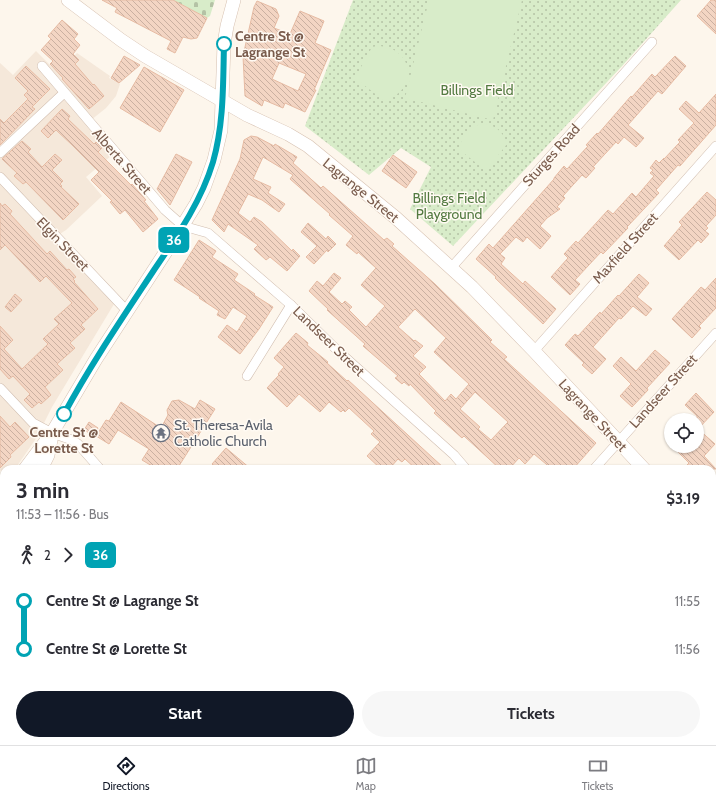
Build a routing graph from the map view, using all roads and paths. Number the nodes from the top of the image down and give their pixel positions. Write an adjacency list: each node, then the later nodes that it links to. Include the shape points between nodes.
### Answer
1 (68, 0): 6 (main road, Lagrange Street, via 121,40)
2 (234, 0): 6 (main road, via 224,44)
3 (652, 42): 11 (street, Sturges Road)
4 (42, 66): 5 (street, Alberta Street)
5 (64, 93): 8 (street); 10 (street, Alberta Street, via 165,210)
6 (223, 101): 10 (main road, via 221,130 209,174); 11 (main road, Lagrange Street, via 308,146 396,218)
7 (716, 146): 15 (street, Maxfield Street)
8 (0, 153)
9 (0, 178): 13 (street, Elgin Street)
10 (183, 226): 12 (street, Landseer Street, via 208,233); 13 (main road)
11 (451, 268): 15 (main road, Lagrange Street)
12 (291, 305): 16 (street); 23 (street, Landseer Street)
13 (127, 311): 18 (main road)
14 (716, 332): 19 (street, Landseer Street)
15 (534, 351): 19 (main road, Lagrange Street)
16 (247, 376)
17 (0, 388): 18 (street, via 33,423)
18 (52, 433): 20 (main road); 21 (main road); 22 (street, via 78,444)
19 (618, 441): 24 (street, Landseer Street); 25 (main road, Lagrange Street)
20 (28, 465)
21 (44, 465)
22 (96, 465)
23 (463, 465)
24 (597, 465)
25 (640, 465)

